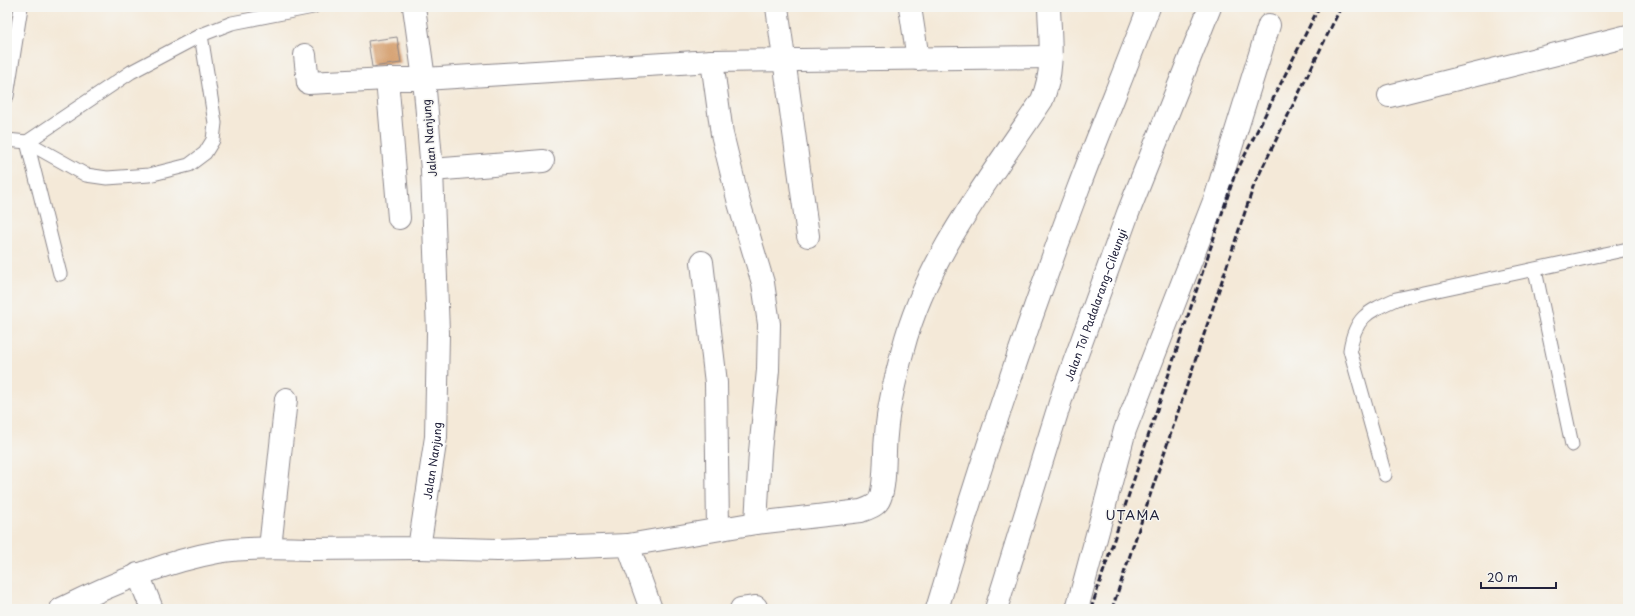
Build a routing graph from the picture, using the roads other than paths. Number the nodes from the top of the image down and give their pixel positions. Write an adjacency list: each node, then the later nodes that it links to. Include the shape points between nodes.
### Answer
1 (313, 7): 10 (lane, via 232,23)
2 (414, 7): 18 (main road, Jalan Nanjung)
3 (777, 7): 14 (main road)
4 (910, 7): 15 (main road)
5 (1049, 7): 13 (main road)
6 (1149, 7): 43 (main road, via 1078,190 1018,356)
7 (1210, 7): 44 (main road, Jalan Tol Padalarang–Cileunyi, via 1128,214 1063,392)
8 (24, 8): 19 (lane)
9 (1269, 25): 45 (main road, via 1216,196 1125,430)
10 (201, 35): 22 (lane, via 131,72); 22 (lane, via 215,123 213,140 205,153 189,165 149,175 106,178 86,175)
11 (1628, 36): 20 (main road)
12 (304, 55): 17 (main road, via 308,83)
13 (1050, 57): 15 (main road); 34 (main road, via 1048,85 1042,100 966,213 937,262 916,308 894,388 886,434 880,499 876,505 861,511)
14 (785, 59): 15 (main road); 16 (main road); 26 (main road)
15 (918, 59)
16 (712, 60): 18 (main road); 34 (main road, via 722,134 763,283 769,324 768,370)
17 (387, 79): 18 (main road); 25 (main road)
18 (424, 79): 24 (main road, Jalan Nanjung)
19 (7, 96)
20 (1389, 96)
21 (7, 140): 22 (lane)
22 (27, 142): 30 (lane)
23 (543, 161): 24 (main road)
24 (432, 170): 38 (main road, Jalan Nanjung, via 438,333 436,437)
25 (399, 218)
26 (808, 236)
27 (1628, 249): 29 (lane)
28 (702, 262): 35 (main road, via 716,383)
29 (1535, 270): 32 (lane); 33 (lane, via 1396,299 1365,315 1352,336 1350,350)
30 (60, 274)
31 (286, 399): 37 (main road)
32 (1572, 445)
33 (1384, 475)
34 (756, 523): 35 (main road)
35 (718, 529): 36 (main road)
36 (628, 545): 38 (main road, via 498,550); 42 (main road)
37 (270, 548): 38 (main road); 39 (main road, via 220,551)
38 (419, 548)
39 (138, 574): 40 (main road); 41 (main road)
40 (62, 609)
41 (152, 609)
42 (652, 609)
43 (937, 609)
44 (996, 609)
45 (1077, 609)

